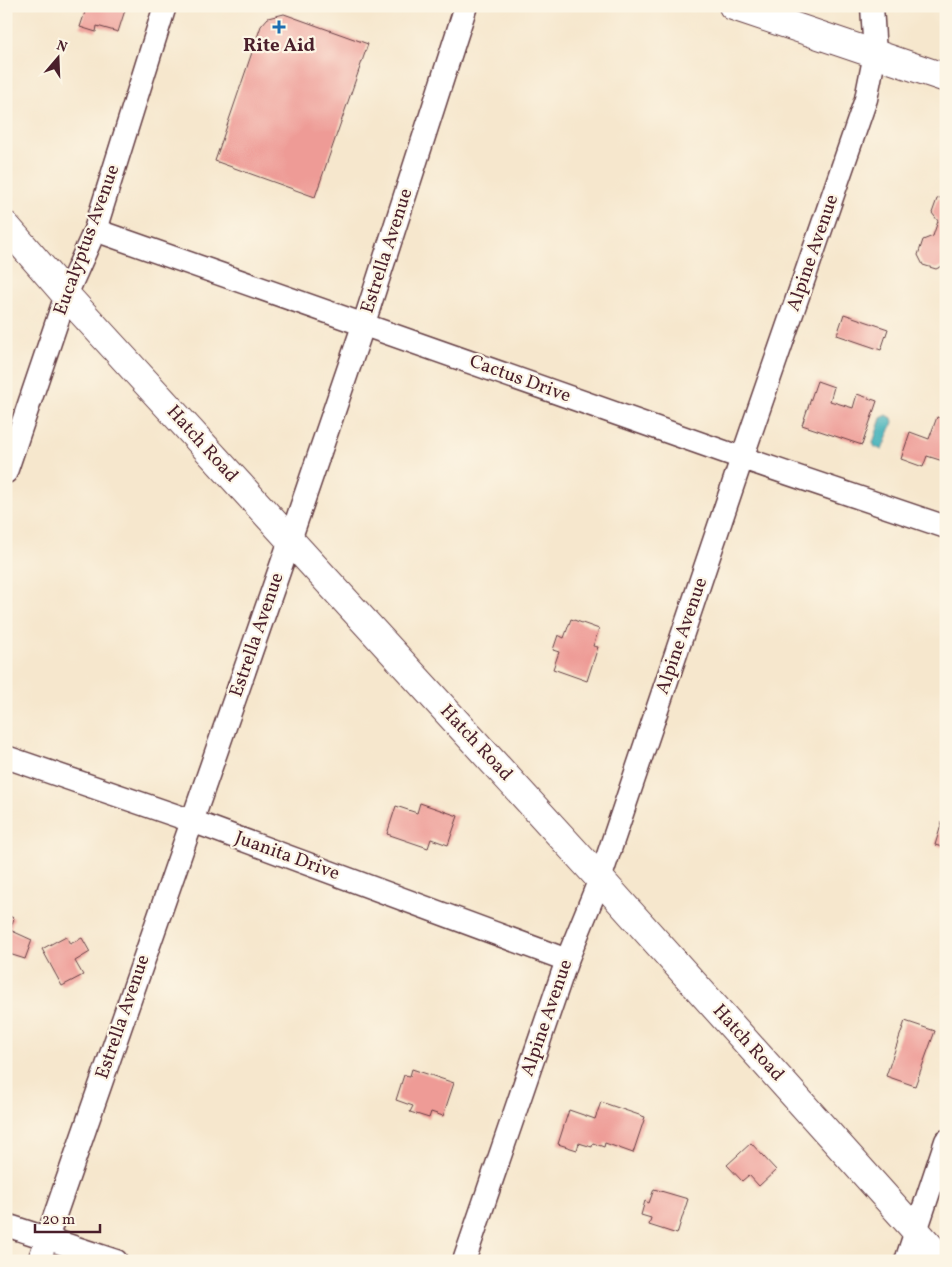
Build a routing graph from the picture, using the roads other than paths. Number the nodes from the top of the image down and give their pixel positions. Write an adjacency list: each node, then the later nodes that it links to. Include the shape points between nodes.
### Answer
1 (165, 6): 8 (street, Eucalyptus Avenue)
2 (466, 6): 10 (street, Estrella Avenue)
3 (734, 6): 5 (street)
4 (872, 6): 5 (street, Alpine Avenue)
5 (875, 54): 6 (street); 11 (street, Alpine Avenue, via 866,99)
6 (946, 78)
7 (6, 226): 9 (street, Hatch Road)
8 (95, 230): 9 (street, Eucalyptus Avenue); 10 (street, Cactus Drive)
9 (66, 295): 12 (street, Eucalyptus Avenue); 14 (street, Hatch Road)
10 (364, 323): 11 (street, Cactus Drive); 14 (street, Estrella Avenue)
11 (742, 458): 13 (street, Cactus Drive); 17 (street, Alpine Avenue)
12 (6, 472)
13 (946, 527)
14 (290, 540): 16 (street, Estrella Avenue); 17 (street, Hatch Road)
15 (6, 757): 16 (street, Juanita Drive)
16 (192, 821): 18 (street, Juanita Drive); 22 (street, Estrella Avenue)
17 (600, 879): 18 (street, Alpine Avenue); 21 (street, Hatch Road)
18 (567, 960): 25 (street, Alpine Avenue)
19 (946, 1141): 21 (street)
20 (6, 1225): 22 (street)
21 (916, 1230): 26 (street); 27 (street, Hatch Road)
22 (46, 1239): 23 (street, Estrella Avenue); 24 (street)
23 (38, 1261)
24 (116, 1261)
25 (464, 1261)
26 (906, 1261)
27 (943, 1261)

